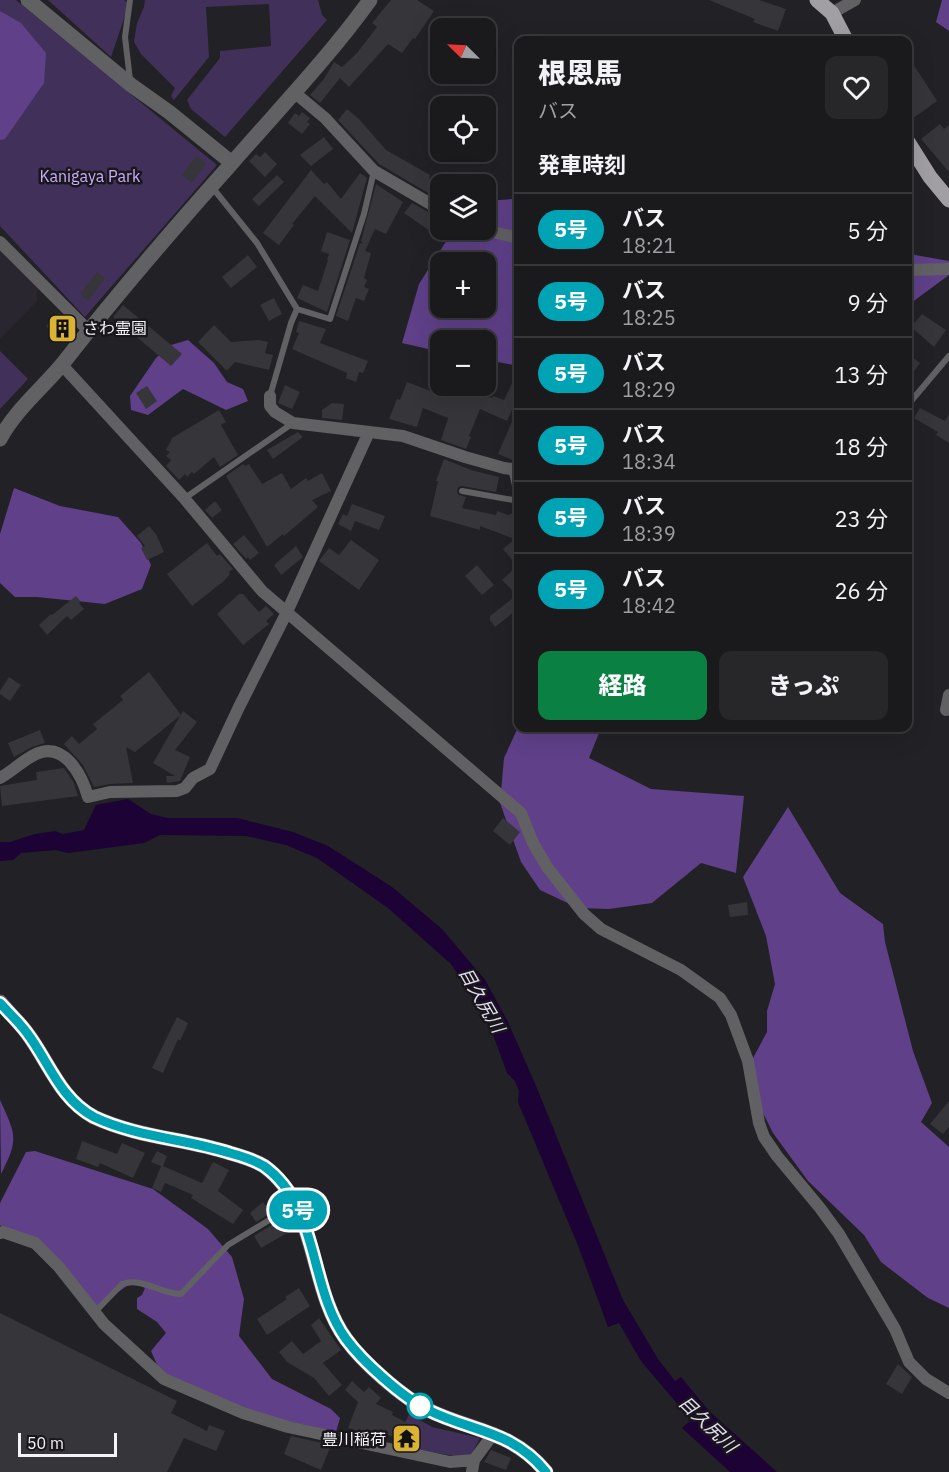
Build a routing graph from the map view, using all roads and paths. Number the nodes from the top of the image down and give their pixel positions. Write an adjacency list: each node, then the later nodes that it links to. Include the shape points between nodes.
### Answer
1 (28, 0): 8 (street)
2 (130, 0): 8 (lane, via 125,37)
3 (370, 0): 9 (street)
4 (817, 0): 6 (main road)
5 (855, 0): 6 (street)
6 (832, 13): 7 (main road)
7 (844, 36)
8 (131, 85): 11 (street)
9 (295, 93): 11 (street); 12 (street, via 325,118)
10 (912, 148): 14 (main road)
11 (232, 163): 13 (street)
12 (374, 171): 15 (street); 21 (lane, via 330,319)
13 (212, 187): 21 (lane, via 257,243); 22 (street)
14 (949, 200)
15 (430, 204)
16 (496, 233): 17 (street)
17 (514, 237)
18 (0, 242): 22 (street)
19 (949, 269): 20 (street)
20 (912, 270)
21 (297, 309): 25 (lane)
22 (88, 330): 24 (street)
23 (949, 356): 26 (lane)
24 (62, 365): 29 (street, via 14,417); 32 (street)
25 (270, 396): 27 (street, via 275,412)
26 (912, 400)
27 (293, 423): 28 (street); 32 (lane)
28 (369, 432): 30 (street, via 403,436 465,457); 34 (street)
29 (0, 439)
30 (514, 468)
31 (462, 491): 33 (lane)
32 (184, 498): 34 (street)
33 (514, 501)
34 (286, 614): 37 (street, via 210,769 193,778 185,788 88,797 76,768 55,752 40,752); 42 (street, via 521,813 548,867 592,922 681,970 720,998 731,1015 748,1061 764,1137 839,1234 895,1329 909,1362 926,1379)
35 (949, 695): 36 (street)
36 (946, 710)
37 (0, 778)
38 (0, 1002): 39 (street, via 27,1034 57,1083 73,1102 93,1116 124,1128 202,1144 261,1165 282,1181)
39 (296, 1204): 41 (lane, via 228,1245 181,1294 127,1282); 43 (street, via 330,1312 345,1339 364,1361 428,1410)
40 (0, 1233): 41 (street, via 35,1243)
41 (94, 1313): 44 (street, via 164,1379 243,1413)
42 (949, 1393)
43 (494, 1433): 44 (street); 45 (street, via 531,1455)
44 (473, 1466)
45 (546, 1472)

